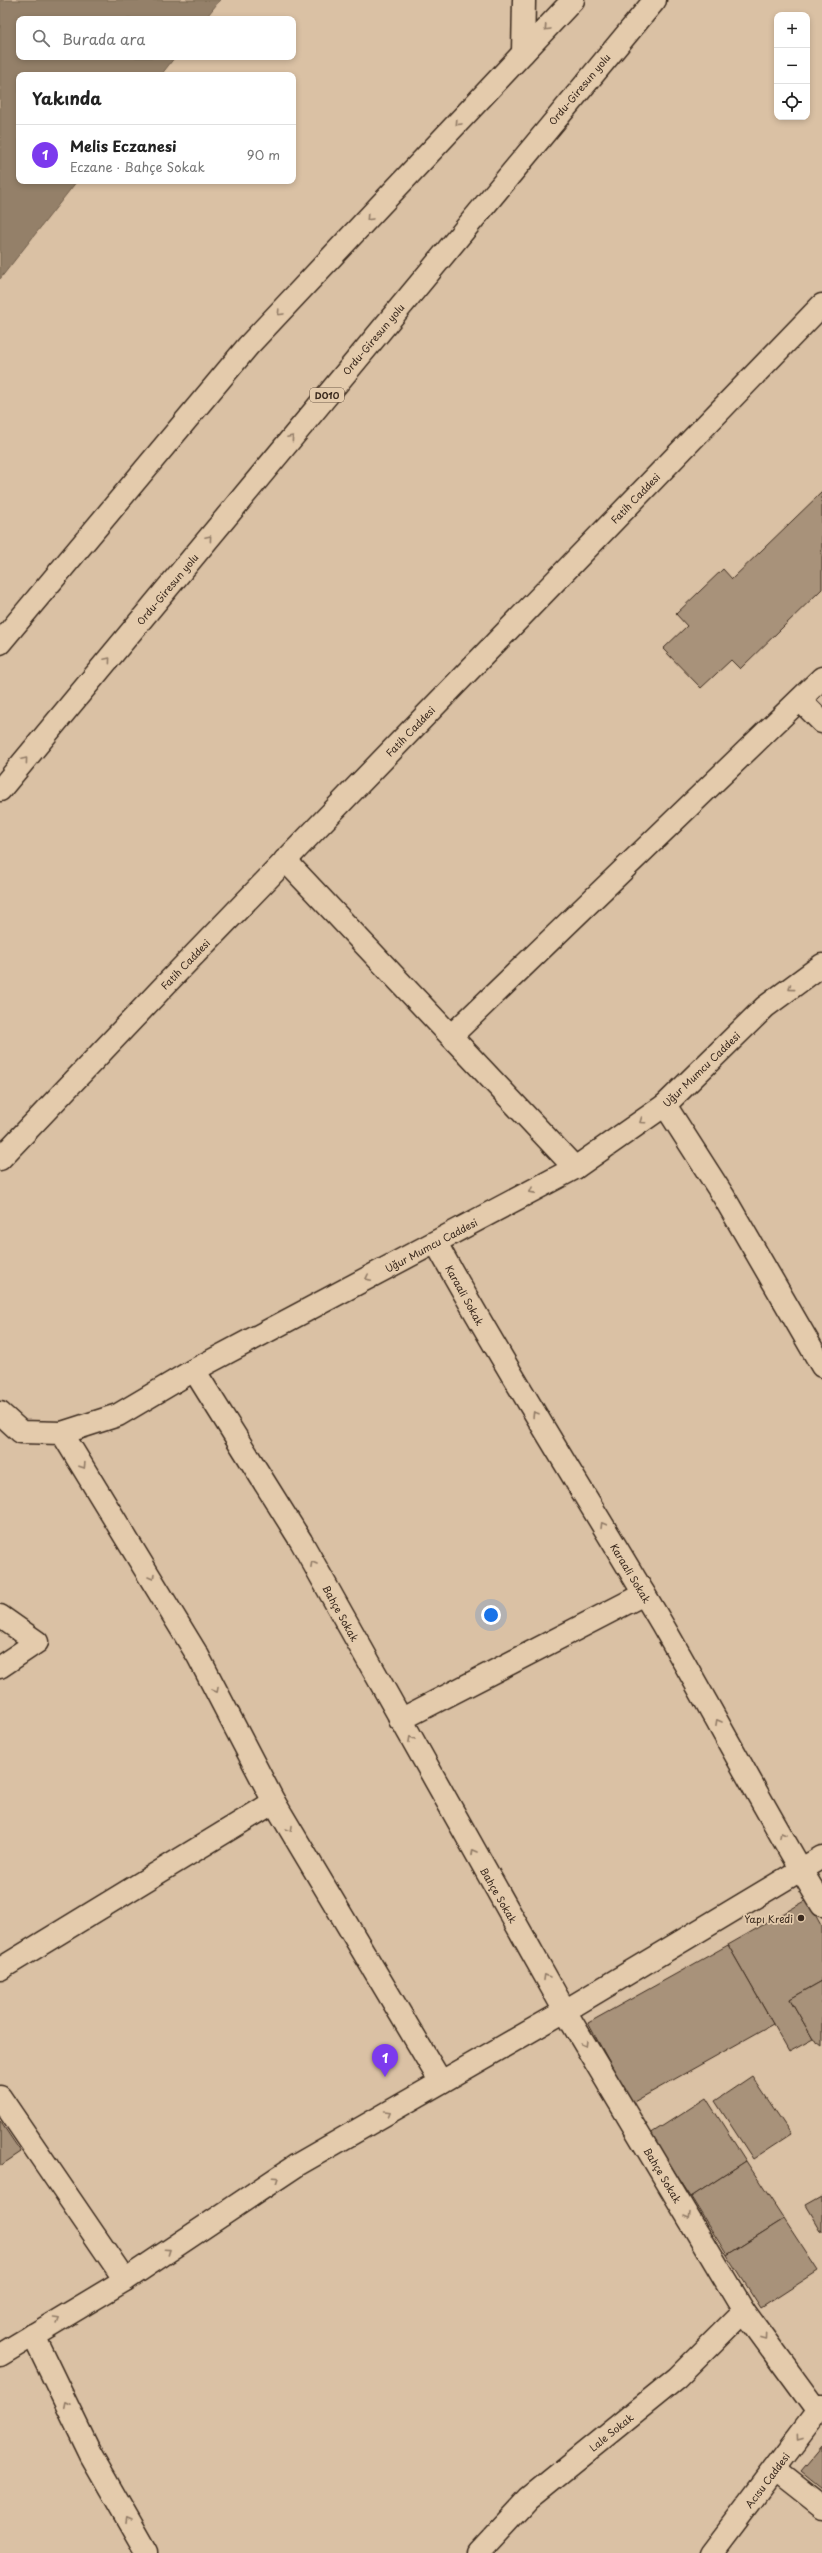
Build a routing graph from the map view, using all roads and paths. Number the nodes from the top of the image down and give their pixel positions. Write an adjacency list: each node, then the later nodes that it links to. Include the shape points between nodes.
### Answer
1 (524, 0): 4 (main road)
2 (573, 0): 4 (main road, one-way to 4)
3 (653, 3): 10 (main road, Ordu-Giresun yolu / D010, one-way to 3)
4 (523, 54): 6 (main road, one-way to 6, via 248,346)
5 (822, 305): 11 (main road, Fatih Caddesi)
6 (0, 643)
7 (822, 678): 8 (main road)
8 (800, 700): 9 (main road); 13 (main road)
9 (822, 722)
10 (0, 790)
11 (285, 860): 13 (main road); 15 (main road, Fatih Caddesi)
12 (822, 965): 14 (main road, Uğur Mumcu Caddesi, one-way to 14, via 765,1007)
13 (451, 1036): 16 (main road)
14 (665, 1105): 16 (main road, Uğur Mumcu Caddesi, one-way to 16); 18 (main road, via 724,1197)
15 (0, 1159)
16 (575, 1168): 17 (main road, Uğur Mumcu Caddesi, one-way to 17)
17 (436, 1243): 19 (main road, Uğur Mumcu Caddesi, one-way to 19); 22 (main road, Karaali Sokak, one-way to 17, via 491,1343)
18 (822, 1366)
19 (194, 1370): 21 (main road, Uğur Mumcu Caddesi, via 118,1415); 25 (main road, Bahçe Sokak, one-way to 19, via 301,1541)
20 (0, 1413): 21 (main road, Uğur Mumcu Caddesi, via 21,1432)
21 (62, 1433): 26 (main road, one-way to 26, via 198,1656)
22 (644, 1594): 25 (main road); 28 (main road, Karaali Sokak, one-way to 22)
23 (0, 1616): 24 (main road, via 37,1642)
24 (0, 1667)
25 (400, 1720): 31 (main road, Bahçe Sokak, one-way to 25)
26 (274, 1802): 30 (main road); 32 (main road, one-way to 32)
27 (822, 1857): 28 (main road)
28 (800, 1869): 29 (main road, Karaali Sokak); 31 (main road)
29 (822, 1905)
30 (0, 1969)
31 (565, 2011): 32 (main road); 35 (main road, Bahçe Sokak, one-way to 35)
32 (441, 2082): 34 (main road, one-way to 32, via 297,2165)
33 (0, 2097): 34 (main road)
34 (125, 2280): 36 (main road, one-way to 34)
35 (744, 2311): 38 (main road, Bahçe Sokak, one-way to 38); 42 (main road, Lale Sokak, via 678,2378 529,2498)
36 (33, 2335): 37 (main road); 41 (main road, one-way to 36, via 91,2455)
37 (0, 2355)
38 (820, 2409): 39 (main road, Acısu Caddesi, one-way to 39)
39 (775, 2470): 40 (main road); 43 (main road, Acısu Caddesi)
40 (822, 2507)
41 (147, 2553)
42 (478, 2553)
43 (711, 2553)

